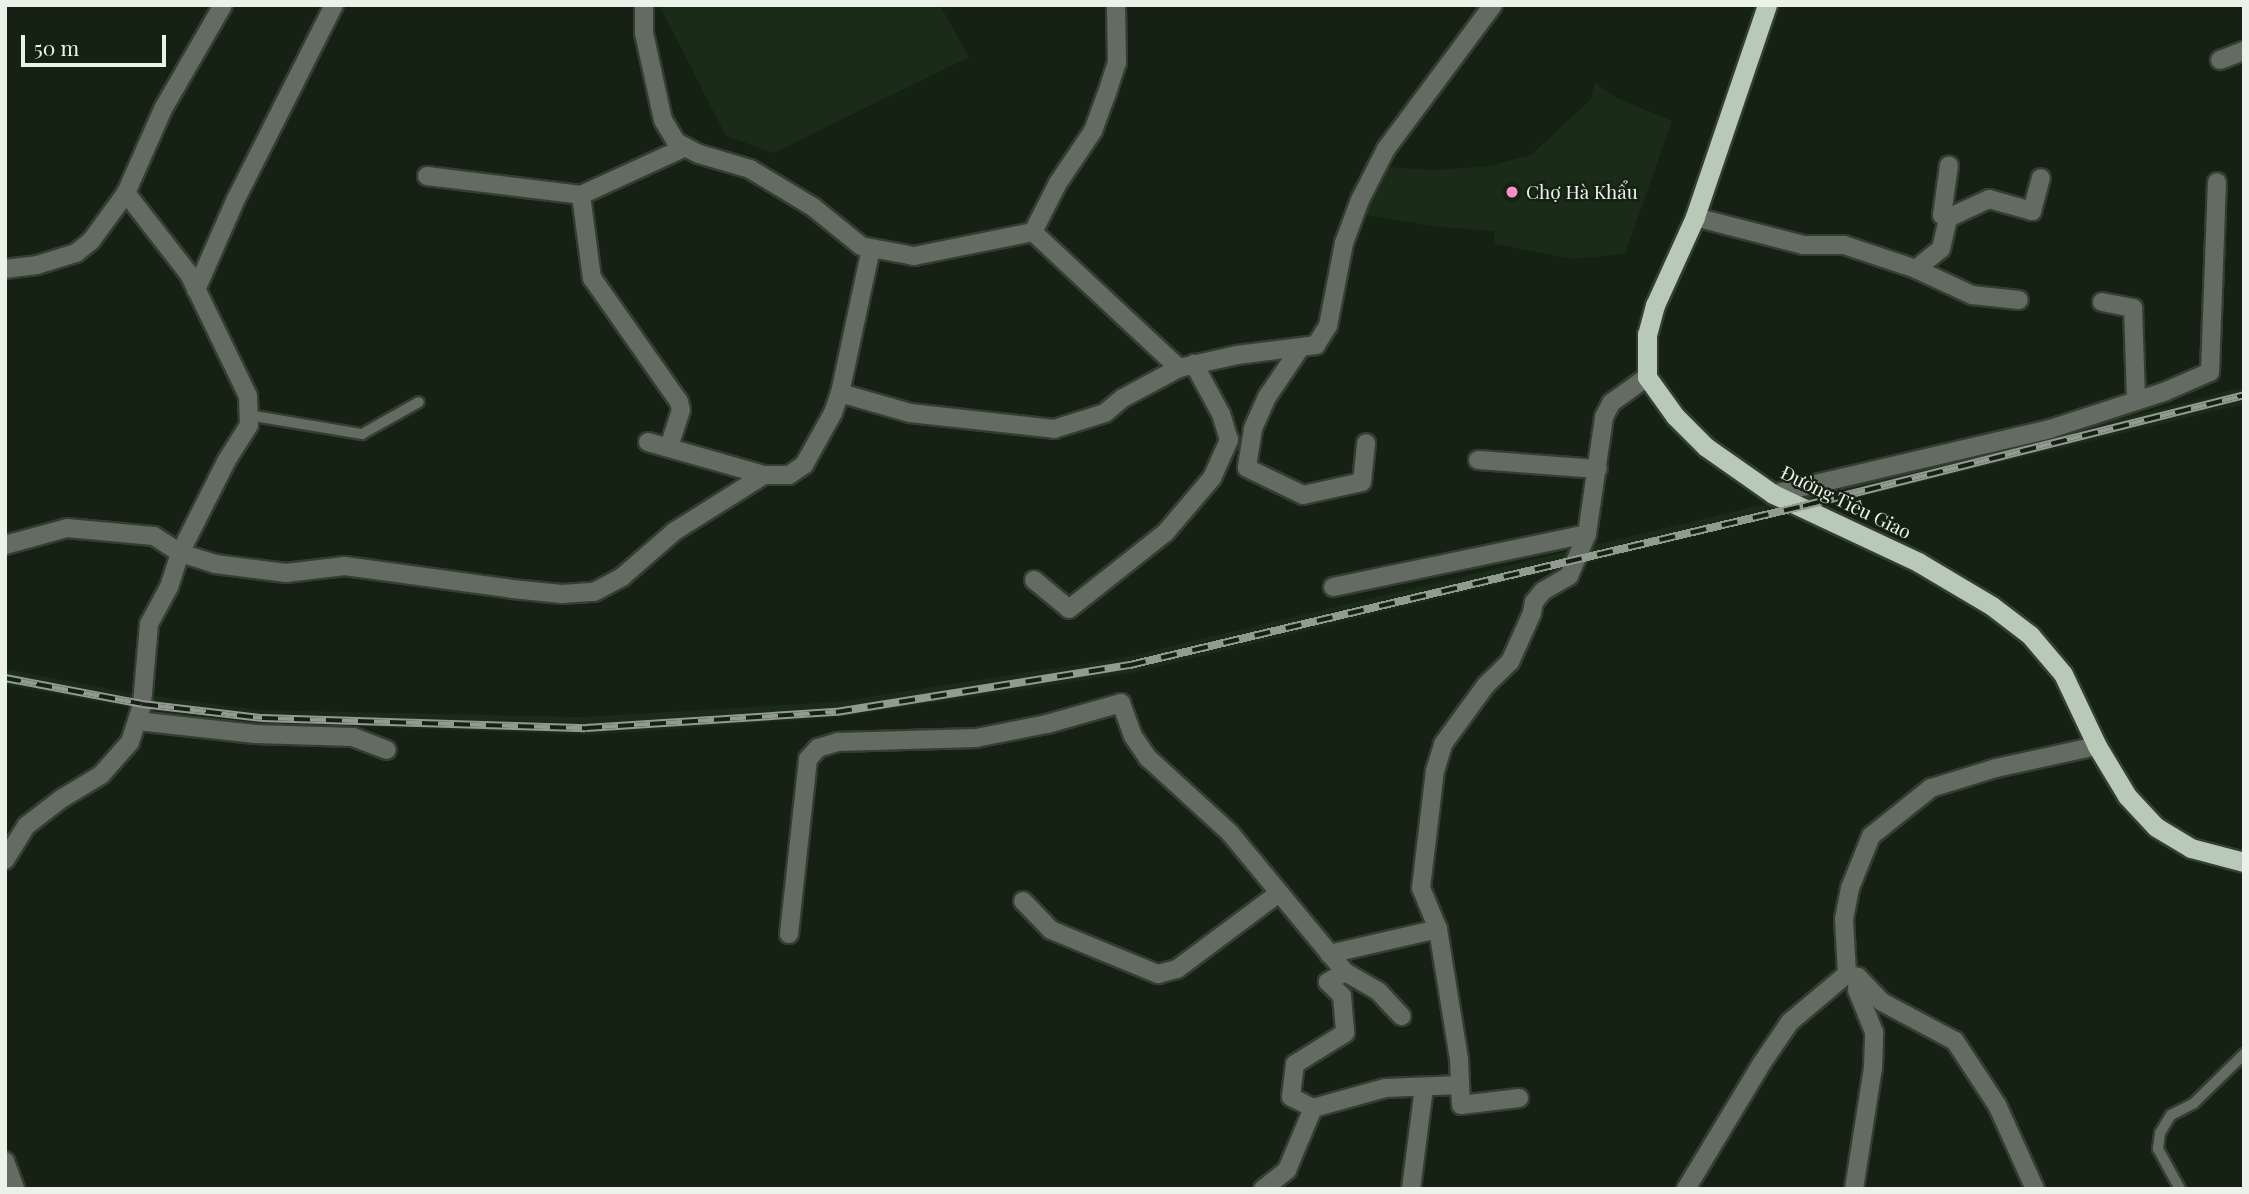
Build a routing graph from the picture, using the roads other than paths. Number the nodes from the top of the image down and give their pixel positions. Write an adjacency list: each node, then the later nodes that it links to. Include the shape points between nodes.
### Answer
1 (223, 5): 14 (street, via 163,109)
2 (334, 5): 22 (street, via 236,199)
3 (644, 5): 9 (street, via 644,33 663,120 677,142)
4 (1116, 5): 18 (street, via 1117,63 1106,96 1093,131)
5 (1493, 5): 25 (street, via 1386,149 1344,243 1328,326 1316,345)
6 (1767, 5): 16 (highway)
7 (2244, 51): 8 (street)
8 (2220, 60)
9 (686, 147): 15 (street); 19 (street, via 750,169 813,207 861,246)
10 (1949, 165): 17 (street, via 1942,215)
11 (427, 176): 15 (street)
12 (2041, 178): 17 (street, via 2032,211 1989,199)
13 (2217, 182): 29 (street, via 2210,372)
14 (126, 193): 20 (street, via 91,241 76,253); 22 (street, via 189,274)
15 (581, 195): 36 (street, via 592,278 679,402 681,410)
16 (1695, 217): 21 (street, via 1803,245 1844,244); 27 (highway, via 1655,306 1647,334)
17 (1948, 218): 21 (street, via 1941,249)
18 (1033, 232): 19 (street, via 914,256); 26 (street)
19 (871, 248): 28 (street)
20 (5, 269)
21 (1916, 269): 23 (street, via 1972,295)
22 (196, 290): 31 (street, via 248,396)
23 (2018, 300)
24 (2102, 302): 29 (street, via 2133,308)
25 (1301, 347): 26 (street); 32 (street, via 1267,397)
26 (1186, 366): 28 (street, via 1123,398 1105,413 1054,429 910,413); 33 (street)
27 (1647, 377): 38 (street, via 1611,403 1604,417); 40 (highway, Đường Tiêu Giao, via 1675,416 1706,447)
28 (840, 393): 39 (street, via 804,465 789,475)
29 (2136, 400): 40 (street, via 2050,429)
30 (419, 402): 31 (lane, via 362,433)
31 (248, 415): 43 (street, via 249,425)
32 (1252, 429): 33 (street); 35 (street, via 1247,468 1303,495 1362,482)
33 (1226, 430): 44 (street, via 1229,440 1212,478 1166,532 1132,561 1069,609)
34 (648, 442): 36 (street)
35 (1366, 443)
36 (669, 448): 39 (street)
37 (1478, 460): 38 (street)
38 (1598, 469): 41 (street)
39 (764, 475): 43 (street, via 675,531 622,577 594,592 512,589 345,566 286,573 215,564)
40 (1773, 494): 47 (highway, Đường Tiêu Giao, via 1918,562 2011,620 2039,644 2063,674)
41 (1587, 534): 45 (street); 53 (street, via 1569,576 1534,602 1510,662 1486,685 1443,744 1435,771 1421,888)
42 (5, 545): 43 (street, via 67,528 154,536)
43 (180, 553): 46 (street, via 169,587 149,624)
44 (1034, 580)
45 (1333, 587)
46 (137, 722): 48 (street, via 255,734 353,737); 49 (street, via 130,742 101,775 26,826)
47 (2097, 746): 50 (highway, Đường Tiêu Giao, via 2127,796 2156,827 2191,848); 57 (street, via 1931,788 1871,836 1850,888 1844,919)
48 (387, 750)
49 (5, 860)
50 (2244, 862)
51 (1279, 892): 52 (street, via 1177,970 1158,974 1051,930); 54 (street, via 1230,833 1148,758 1133,736 1121,703 976,738 838,742 818,748 808,759); 55 (street)
52 (1023, 901)
53 (1438, 929): 55 (street); 60 (street)
54 (789, 934)
55 (1329, 954): 56 (street)
56 (1345, 972): 58 (street, via 1379,992); 63 (street, via 1328,982 1342,996 1345,1033 1295,1064 1291,1097)
57 (1852, 976): 68 (street, via 1790,1022); 69 (street, via 1874,1032 1873,1068); 70 (street, via 1882,1002 1955,1041 1997,1105)
58 (1401, 1016)
59 (2244, 1054): 71 (lane, via 2193,1104 2171,1115 2161,1133 2158,1149)
60 (1460, 1084): 61 (street); 62 (street, via 1461,1105)
61 (1424, 1088): 63 (street, via 1385,1088); 67 (street)
62 (1519, 1098)
63 (1313, 1108): 66 (street, via 1287,1170)
64 (5, 1161): 65 (street)
65 (15, 1189)
66 (1263, 1189)
67 (1411, 1189)
68 (1686, 1189)
69 (1854, 1189)
70 (2035, 1189)
71 (2180, 1189)

